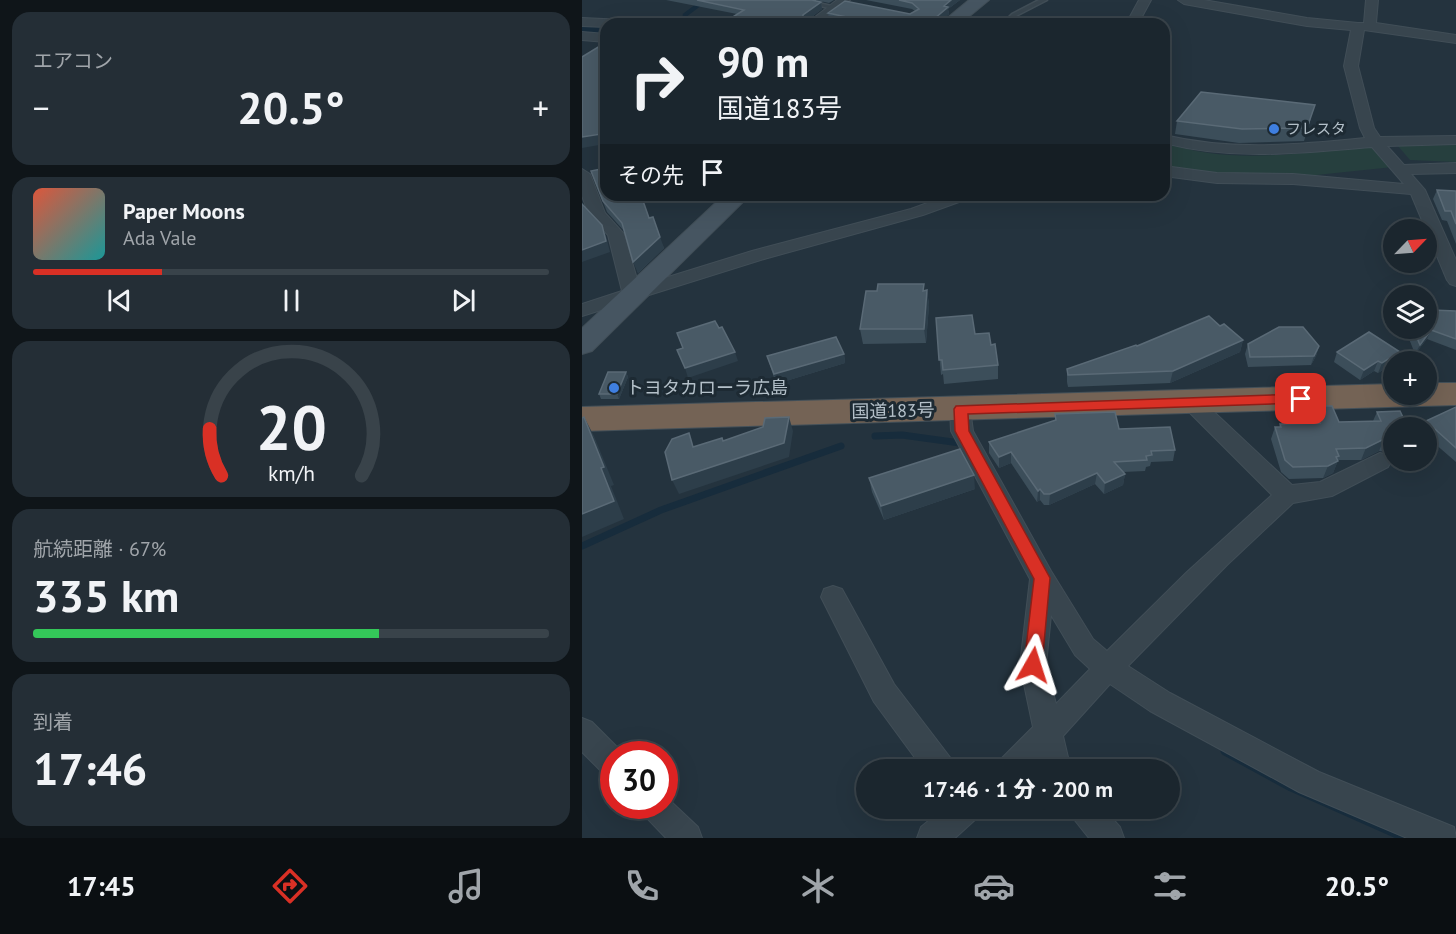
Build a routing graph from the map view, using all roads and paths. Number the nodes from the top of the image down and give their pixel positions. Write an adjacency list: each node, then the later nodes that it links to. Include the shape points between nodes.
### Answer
1 (797, 0): 7 (lane)
2 (980, 0): 9 (street)
3 (1044, 0): 10 (lane)
4 (1145, 0): 11 (street)
5 (1184, 0): 14 (street, via 1307,22)
6 (1372, 0): 14 (street)
7 (844, 3): 8 (street)
8 (821, 18)
9 (957, 18)
10 (1011, 18)
11 (1135, 18)
12 (582, 22): 13 (street)
13 (600, 23)
14 (1364, 26): 17 (street); 20 (street, via 1351,66 1367,128)
15 (582, 36): 16 (street)
16 (600, 38)
17 (1456, 39)
18 (1456, 140): 20 (street)
19 (1170, 141): 20 (street, via 1189,147 1270,153)
20 (1376, 142): 22 (street)
21 (1456, 168): 22 (street)
22 (1402, 170): 25 (street)
23 (1170, 172): 25 (street)
24 (582, 174): 29 (street, via 597,215 616,234)
25 (1417, 190): 28 (street)
26 (732, 201): 29 (street)
27 (947, 201): 29 (street)
28 (1456, 279)
29 (632, 296): 30 (street); 31 (street)
30 (582, 310)
31 (582, 344)
32 (1456, 394): 33 (highway, 国道183号)
33 (1191, 402): 34 (highway, 国道183号); 37 (street)
34 (960, 409): 35 (highway, 国道183号); 38 (street, via 962,431)
35 (582, 419)
36 (1380, 461): 37 (street, via 1324,490)
37 (1287, 495): 40 (street)
38 (1042, 578): 40 (street, via 1084,647); 42 (street, via 1033,665)
39 (833, 597): 44 (street, via 884,693)
40 (1108, 668): 42 (street); 53 (street, via 1160,702 1309,782)
41 (582, 732): 43 (street)
42 (1047, 735): 45 (street); 46 (street)
43 (600, 750)
44 (934, 759)
45 (1022, 759)
46 (1054, 759)
47 (668, 819): 50 (street)
48 (954, 819): 51 (street)
49 (1093, 819): 52 (street)
50 (687, 838)
51 (932, 838)
52 (1109, 838)
53 (1443, 838)

